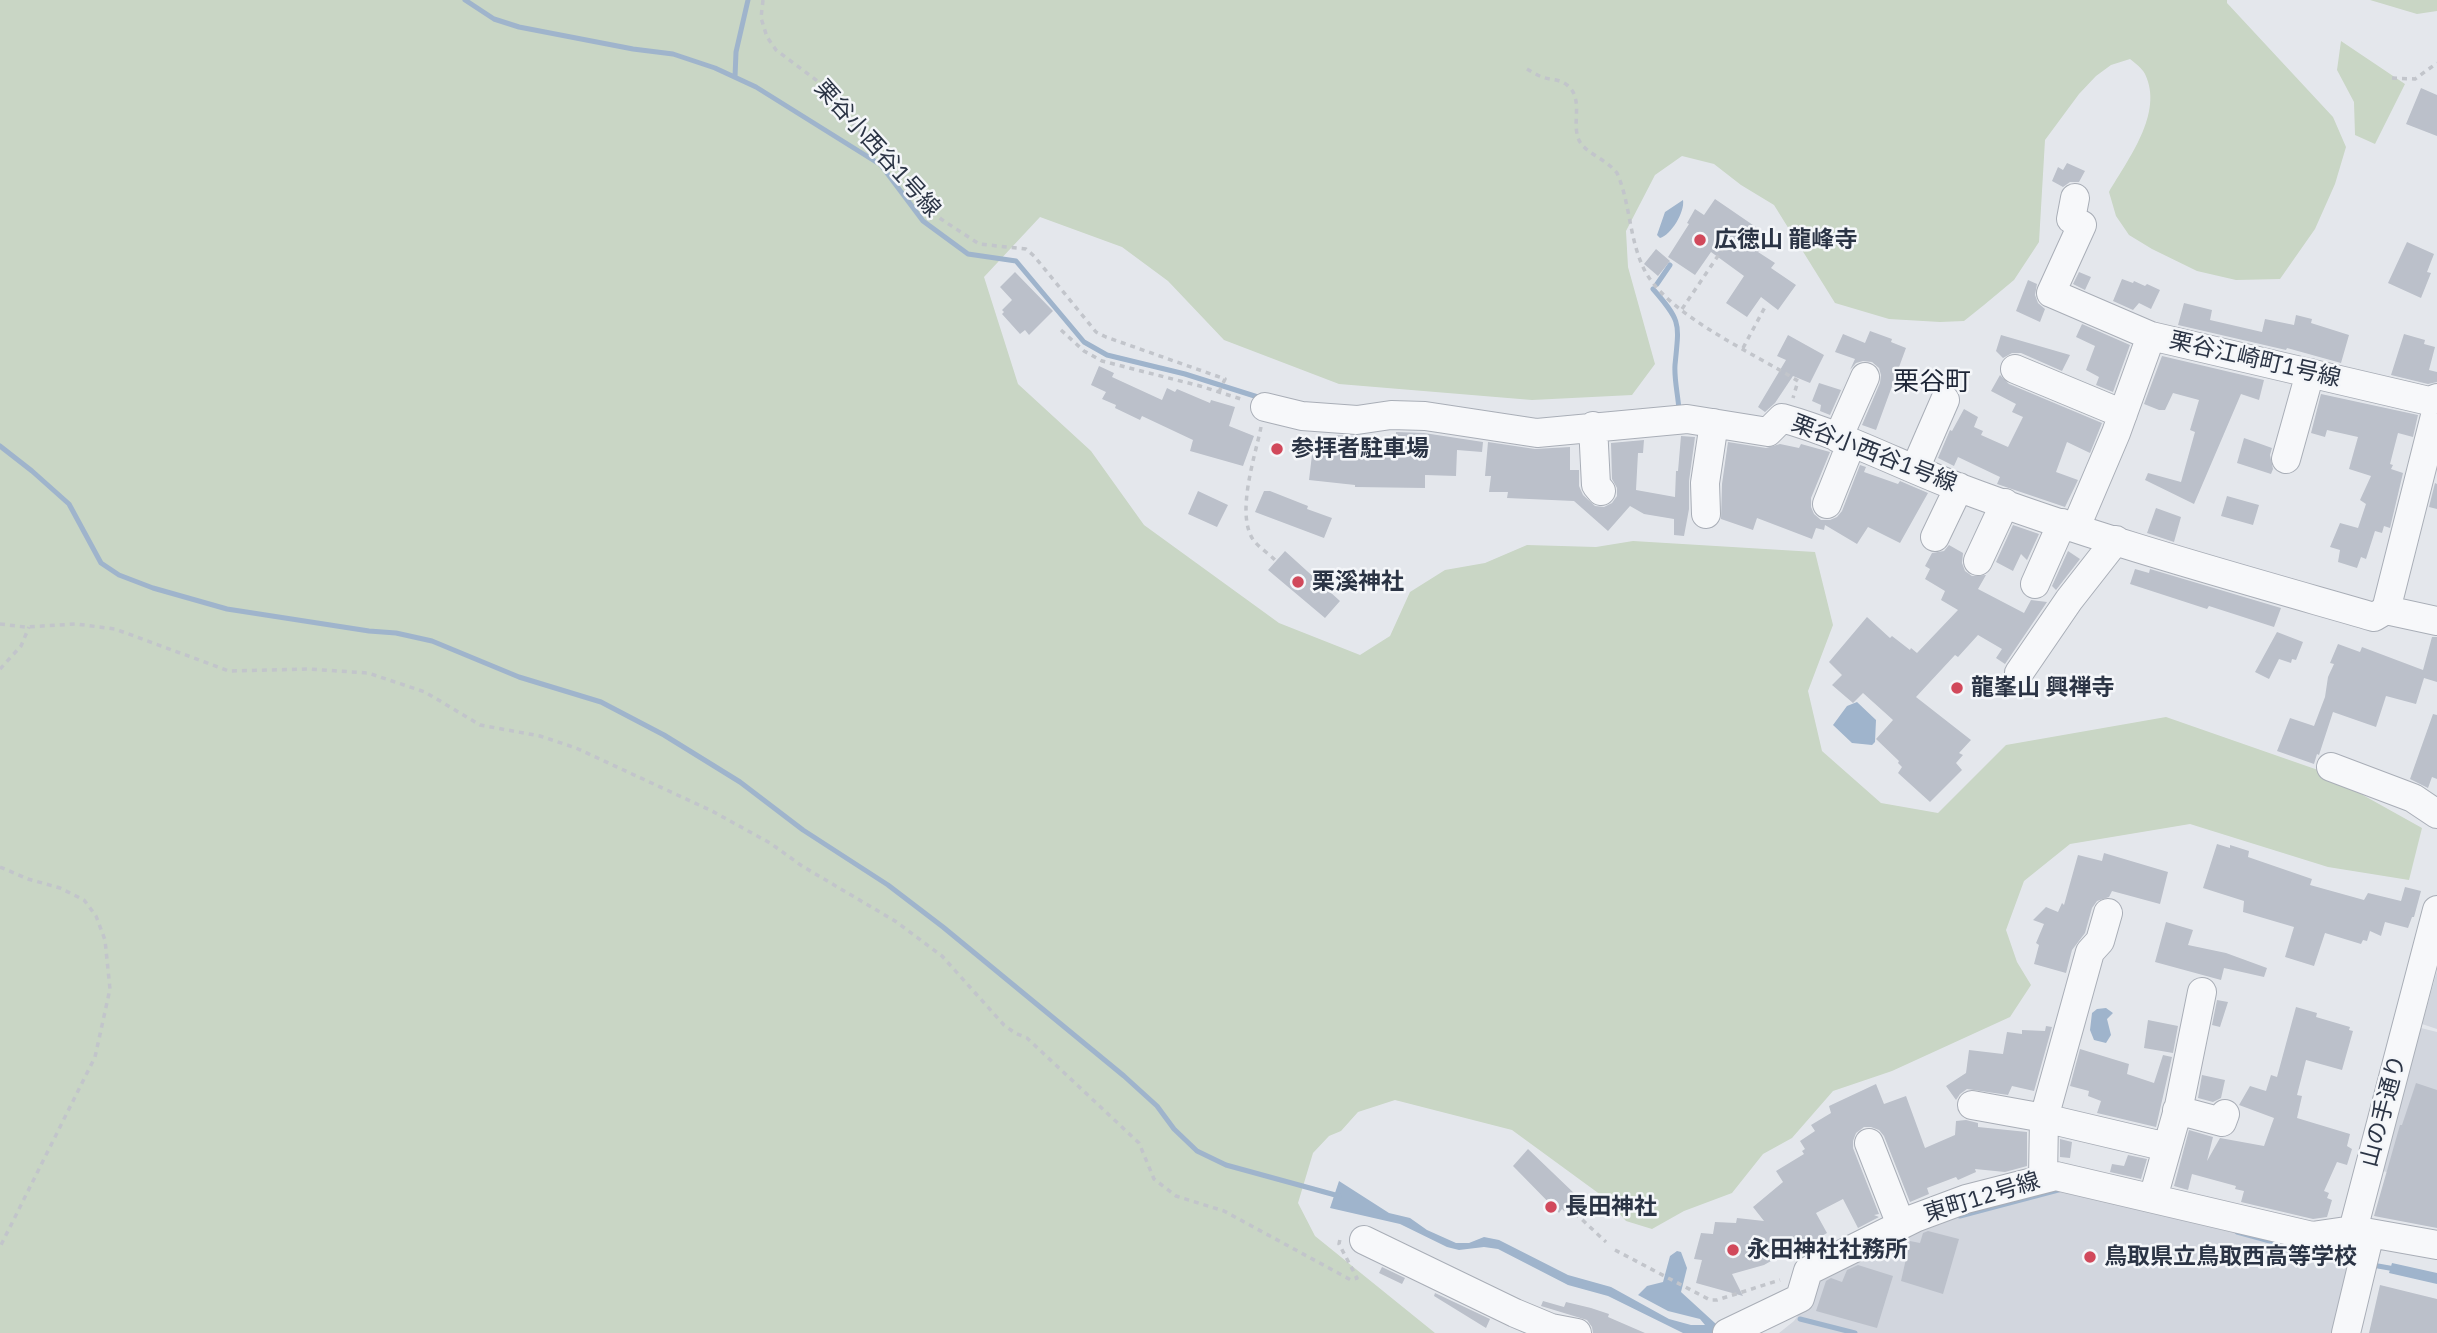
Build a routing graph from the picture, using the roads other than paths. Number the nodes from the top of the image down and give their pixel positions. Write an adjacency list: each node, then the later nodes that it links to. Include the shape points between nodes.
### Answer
1 (2075, 198): 2 (street, via 2071,219 2082,225 2051,293)
2 (2151, 335): 4 (street, 栗谷江崎町1号線); 10 (street, 栗谷江崎町1号線)
3 (2015, 369): 10 (street)
4 (2310, 373): 6 (street, 栗谷江崎町1号線, via 2429,401); 14 (street)
5 (1865, 377): 13 (street)
6 (2437, 398)
7 (1945, 400): 15 (street)
8 (1265, 407): 12 (street, 栗谷小西谷1号線, via 1302,416 1357,420 1425,416 1537,433)
9 (2437, 408): 26 (street)
10 (2123, 414): 21 (street, 栗谷江崎町1号線)
11 (1714, 423): 12 (street, 栗谷小西谷1号線, via 1687,419); 13 (street, 栗谷小西谷1号線, via 1775,425); 20 (street, via 1705,482)
12 (1593, 426): 17 (street, via 1596,485)
13 (1845, 441): 15 (street, 栗谷小西谷1号線); 18 (street)
14 (2286, 459)
15 (1915, 469): 16 (street, 栗谷小西谷1号線)
16 (1959, 487): 19 (street, 栗谷小西谷1号線); 22 (street)
17 (1601, 491)
18 (1827, 503)
19 (2005, 503): 21 (street, 栗谷小西谷1号線); 24 (street)
20 (1706, 514)
21 (2069, 525): 23 (street, 栗谷小西谷1号線); 25 (street, 栗谷江崎町1号線)
22 (1935, 537)
23 (2116, 540): 26 (street, 栗谷小西谷1号線, via 2374,617); 28 (street)
24 (1978, 561)
25 (2035, 584)
26 (2386, 610): 27 (street, 栗谷小西谷1号線)
27 (2437, 621)
28 (2019, 673)
29 (2331, 767): 30 (street, via 2413,798)
30 (2437, 814)
31 (2437, 910): 43 (street, 山の手通り)
32 (2108, 913): 37 (street, via 2100,941 2090,953)
33 (2202, 992): 35 (street)
34 (1972, 1105): 37 (street)
35 (2178, 1110): 36 (street, via 2221,1122); 39 (street)
36 (2224, 1114)
37 (2043, 1118): 39 (street); 40 (street)
38 (1868, 1143): 42 (street)
39 (2167, 1147): 41 (street)
40 (2043, 1179): 41 (street, 東町12号線, via 2056,1176); 42 (street, 東町12号線, via 1966,1199)
41 (2152, 1198): 43 (street, 東町12号線, via 2312,1236)
42 (1901, 1225): 47 (street, 東町12号線, via 1808,1271 1800,1298)
43 (2361, 1231): 45 (street); 48 (street, 山の手通り)
44 (1364, 1240): 46 (street, via 1504,1309)
45 (2437, 1245)
46 (1577, 1333)
47 (1727, 1333)
48 (2346, 1333)

